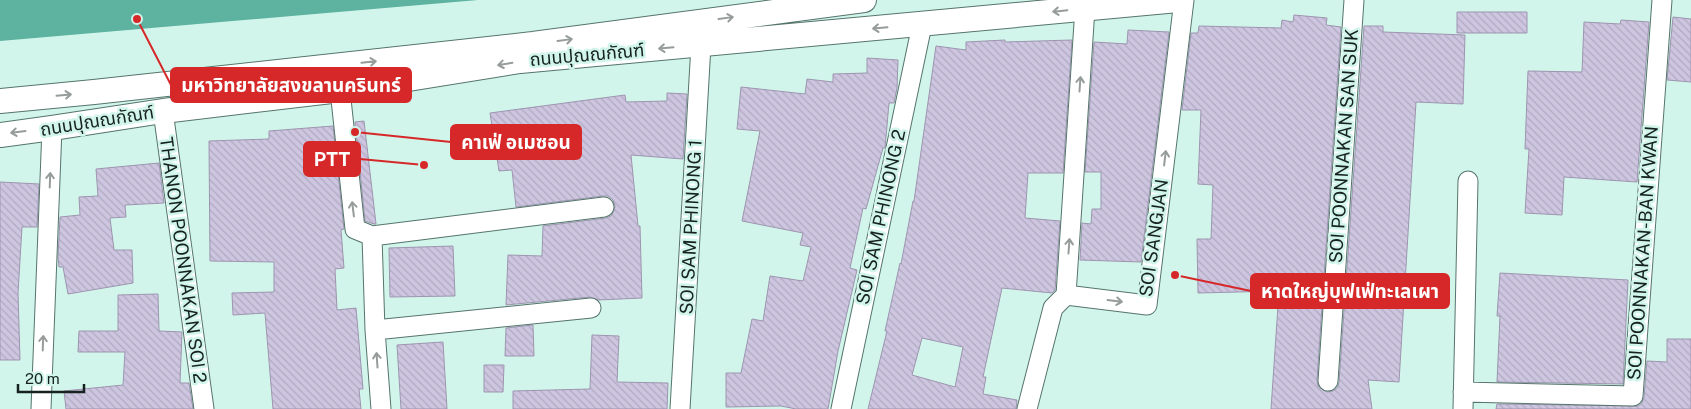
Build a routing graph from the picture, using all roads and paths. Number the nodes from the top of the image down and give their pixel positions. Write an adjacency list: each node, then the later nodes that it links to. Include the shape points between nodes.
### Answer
1 (864, 0): 9 (street, ถนนปุณณกัณฑ์, one-way to 1, via 532,44)
2 (1178, 0): 6 (street, ถนนปุณณกัณฑ์)
3 (1184, 0): 18 (street, SOI SANGJAN, one-way to 3, via 1147,305)
4 (1354, 0): 21 (street, SOI POONNAKAN SAN SUK)
5 (1662, 0): 22 (street, SOI POONNAKAN-BAN KWAN, via 1633,396)
6 (1085, 8): 7 (street, ถนนปุณณกัณฑ์, one-way to 7); 18 (street, one-way to 6)
7 (922, 24): 8 (street, ถนนปุณณกัณฑ์, one-way to 8); 27 (street, SOI SAM PHINONG 2)
8 (701, 45): 10 (street, ถนนปุณณกัณฑ์, one-way to 10, via 520,62); 26 (street, SOI SAM PHINONG 1)
9 (160, 85): 11 (street, ถนนปุณณกัณฑ์, one-way to 9); 12 (street)
10 (340, 90): 12 (street, ถนนปุณณกัณฑ์); 17 (street, one-way to 10, via 356,229)
11 (0, 100)
12 (162, 110): 13 (street, ถนนปุณณกัณฑ์); 24 (street, THANON POONNAKAN SOI 2)
13 (52, 128): 14 (street, ถนนปุณณกัณฑ์, one-way to 14); 23 (street, one-way to 13)
14 (0, 135)
15 (1468, 181): 22 (street)
16 (604, 207): 17 (street)
17 (372, 236): 20 (street)
18 (1066, 295): 28 (street, via 1053,308)
19 (591, 308): 20 (street)
20 (375, 330): 25 (street, one-way to 20)
21 (1328, 381)
22 (1463, 400)
23 (41, 409)
24 (204, 409)
25 (381, 409)
26 (680, 409)
27 (841, 409)
28 (1027, 409)

